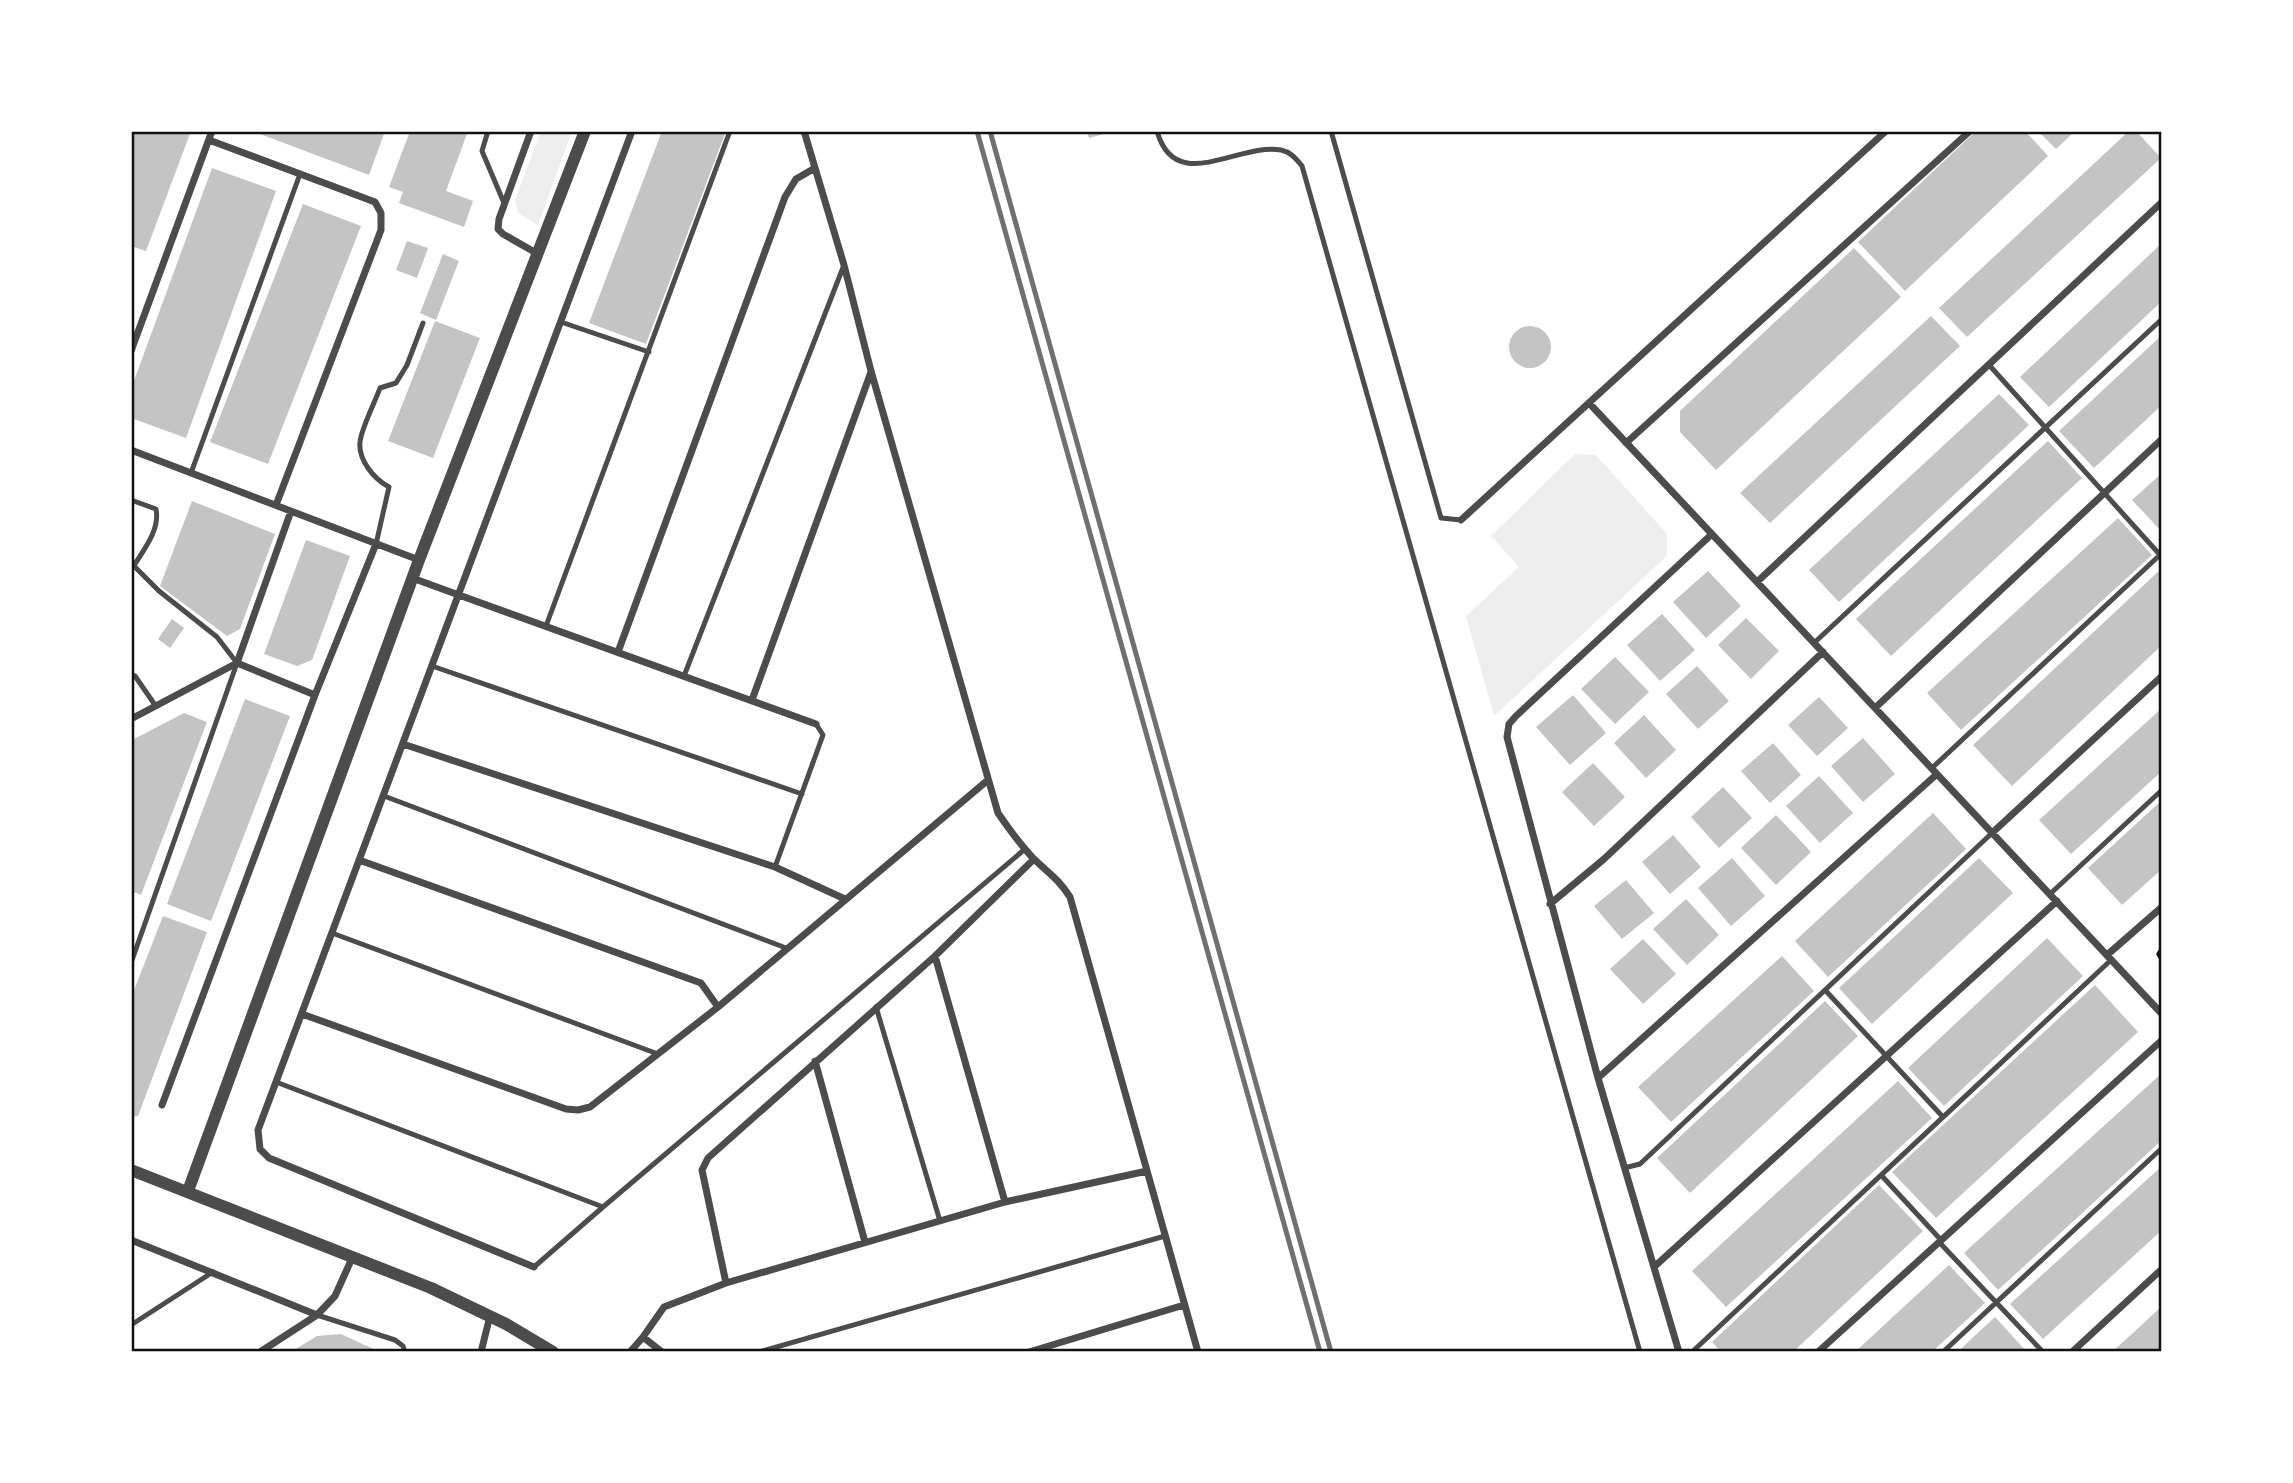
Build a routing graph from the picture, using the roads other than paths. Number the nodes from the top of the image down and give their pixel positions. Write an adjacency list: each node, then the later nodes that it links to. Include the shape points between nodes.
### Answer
1 (488, 131): 15 (lane, via 482,151)
2 (531, 131): 15 (street)
3 (585, 131): 16 (street)
4 (632, 131): 19 (street)
5 (730, 131): 22 (lane)
6 (804, 131): 12 (street)
7 (1157, 131): 127 (lane, via 1165,152 1181,163 1269,149 1294,155 1302,166)
8 (1331, 131): 35 (lane, via 1441,518)
9 (1886, 131): 25 (street)
10 (1970, 131): 28 (street)
11 (210, 135): 13 (street); 21 (street)
12 (815, 168): 17 (street); 46 (street, via 796,179 785,197)
13 (300, 174): 30 (lane); 33 (street, via 374,202 381,213 381,230)
14 (2162, 202): 23 (street)
15 (504, 204): 16 (street, via 498,229)
16 (538, 254): 39 (street)
17 (844, 265): 24 (street); 51 (lane)
18 (2162, 320): 26 (lane)
19 (561, 322): 22 (lane); 43 (street)
20 (423, 323): 37 (lane, via 396,383 380,388 359,443 366,465 388,488)
21 (131, 351)
22 (649, 352): 44 (lane)
23 (1990, 366): 26 (lane); 42 (street)
24 (871, 371): 54 (street); 61 (street)
25 (1589, 403): 28 (street); 35 (street)
26 (2045, 428): 31 (lane); 45 (lane)
27 (2162, 439): 31 (street)
28 (1626, 443): 36 (street)
29 (131, 450): 30 (street)
30 (191, 472): 33 (street)
31 (2104, 495): 38 (lane); 56 (street)
32 (131, 500): 40 (lane, via 156,509 157,516 152,537)
33 (276, 505): 34 (street)
34 (291, 511): 37 (street); 48 (street)
35 (1461, 520)
36 (1712, 534): 42 (street); 73 (street, via 1509,724 1507,737)
37 (376, 544): 39 (street); 53 (street)
38 (2161, 555): 60 (lane)
39 (419, 560): 41 (street)
40 (133, 564): 48 (lane, via 217,637)
41 (412, 578): 43 (street); 98 (street)
42 (1757, 582): 45 (street)
43 (459, 595): 44 (street); 49 (street)
44 (546, 626): 46 (street)
45 (1814, 643): 47 (street)
46 (618, 652): 51 (street)
47 (1823, 652): 56 (street); 73 (street, via 1604,859)
48 (237, 663): 53 (street); 55 (street); 79 (lane)
49 (432, 666): 59 (street); 63 (lane)
50 (131, 674): 55 (lane)
51 (684, 676): 54 (street)
52 (2162, 676): 65 (street)
53 (315, 695): 91 (street)
54 (752, 700): 58 (street)
55 (155, 705): 57 (street)
56 (1875, 708): 60 (street)
57 (131, 719)
58 (816, 723): 63 (lane, via 823,735)
59 (403, 744): 64 (street); 69 (street)
60 (1934, 771): 65 (street); 89 (street)
61 (988, 780): 66 (street, via 998,813); 71 (street)
62 (2162, 790): 70 (lane)
63 (802, 794): 69 (lane)
64 (384, 796): 68 (street); 76 (lane)
65 (1992, 833): 70 (street); 80 (lane)
66 (1026, 849): 67 (street); 100 (lane)
67 (1034, 859): 77 (street); 96 (street, via 1059,879 1070,897)
68 (359, 860): 75 (street); 81 (street, via 701,983)
69 (775, 867): 71 (street)
70 (2050, 894): 72 (street)
71 (845, 900): 76 (street)
72 (2057, 901): 78 (street); 87 (street)
73 (1550, 904): 89 (street)
74 (2162, 907): 78 (street)
75 (332, 933): 83 (street); 86 (lane)
76 (786, 948): 81 (street)
77 (935, 956): 82 (street); 99 (street)
78 (2109, 958): 84 (street); 92 (lane)
79 (131, 963)
80 (1825, 990): 87 (lane); 94 (lane, via 1640,1164)
81 (719, 1007): 86 (street)
82 (876, 1007): 88 (street); 101 (lane)
83 (302, 1014): 86 (street, via 566,1109 590,1107); 90 (street)
84 (2162, 1014)
85 (2162, 1040): 104 (street)
86 (658, 1054)
87 (1886, 1056): 92 (lane); 108 (street)
88 (815, 1061): 105 (street); 111 (street, via 708,1158 702,1170)
89 (1598, 1078): 94 (street)
90 (276, 1082): 100 (lane); 107 (street, via 258,1130 260,1149 269,1158)
91 (162, 1105)
92 (1943, 1117): 97 (lane)
93 (2162, 1148): 112 (lane)
94 (1624, 1168): 108 (street)
95 (131, 1170): 98 (street)
96 (1147, 1171): 99 (street); 102 (street)
97 (1881, 1175): 104 (lane); 129 (lane)
98 (188, 1191): 106 (street)
99 (1005, 1202): 101 (street)
100 (603, 1207): 107 (lane)
101 (940, 1221): 105 (street)
102 (1165, 1236): 113 (street); 124 (lane)
103 (131, 1240): 110 (street)
104 (1940, 1241): 112 (lane); 130 (street)
105 (866, 1242): 111 (street)
106 (352, 1256): 114 (street, via 335,1296); 115 (street)
107 (534, 1267)
108 (1654, 1267): 128 (street)
109 (2162, 1269): 133 (street)
110 (213, 1272): 114 (street); 116 (lane)
111 (726, 1283): 117 (street, via 664,1307)
112 (1996, 1302): 131 (lane); 132 (lane)
113 (1184, 1305): 125 (street); 126 (street)
114 (317, 1315): 118 (street); 119 (lane, via 395,1340)
115 (490, 1316): 120 (street); 121 (street)
116 (131, 1325)
117 (643, 1338): 122 (street); 123 (street)
118 (260, 1352)
119 (405, 1352)
120 (481, 1352)
121 (553, 1352)
122 (630, 1352)
123 (662, 1352)
124 (759, 1352)
125 (1029, 1352)
126 (1198, 1352)
127 (1640, 1352)
128 (1679, 1352)
129 (1692, 1352)
130 (1818, 1352)
131 (1943, 1352)
132 (2043, 1352)
133 (2072, 1352)

